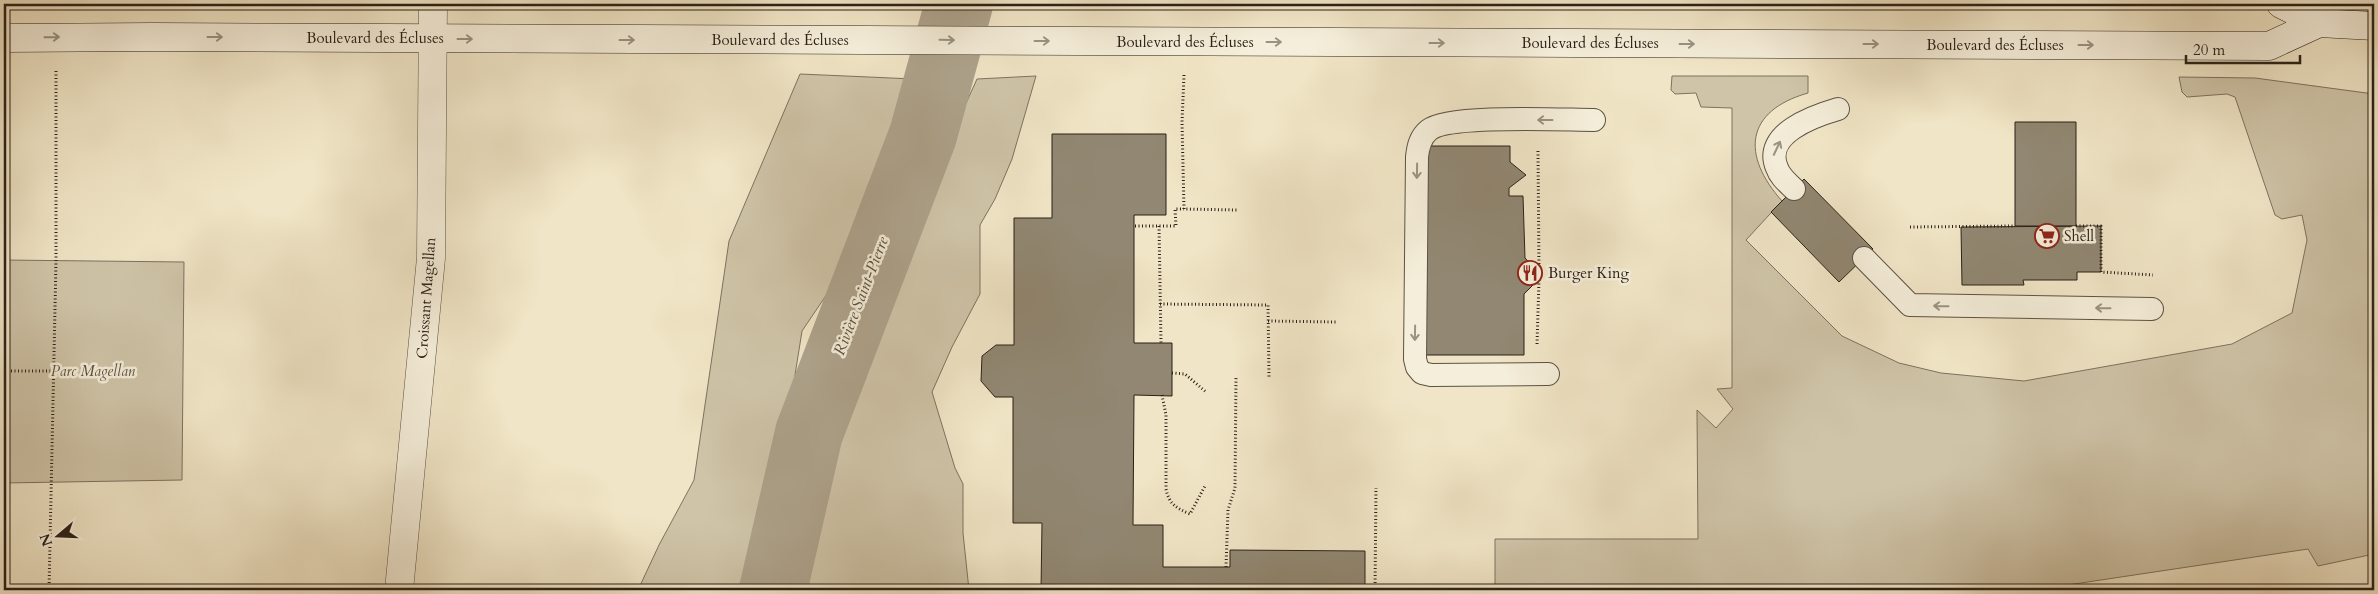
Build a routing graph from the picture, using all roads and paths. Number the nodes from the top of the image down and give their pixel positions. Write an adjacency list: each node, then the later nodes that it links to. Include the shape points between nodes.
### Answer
1 (433, 4): 6 (street, Croissant Magellan)
2 (2281, 4): 3 (street)
3 (2319, 23): 4 (street); 6 (street, Boulevard des Écluses, one-way to 3, via 2269,46)
4 (2374, 26)
5 (4, 38): 6 (street, Boulevard des Écluses, one-way to 6)
6 (432, 38): 42 (street, Croissant Magellan, via 430,276)
7 (56, 65): 30 (path)
8 (1184, 69): 13 (path)
9 (1838, 109): 12 (lane, one-way to 9, via 1777,168 1774,155 1777,145 1797,125)
10 (1594, 120): 33 (lane, one-way to 33, via 1461,120 1430,130 1419,142 1417,367 1422,373 1431,375)
11 (1538, 145): 21 (path)
12 (1794, 189)
13 (1184, 209): 14 (path); 16 (path, via 1175,209 1176,226)
14 (1238, 210)
15 (1135, 226): 16 (path)
16 (1159, 226): 24 (path)
17 (2015, 226): 19 (path)
18 (2076, 226): 22 (path, via 2101,226 2101,272)
19 (1910, 227)
20 (1864, 258): 25 (lane, one-way to 20, via 1910,305)
21 (1539, 272)
22 (2153, 275)
23 (1538, 280): 29 (path)
24 (1160, 304): 26 (path, via 1268,306); 28 (path)
25 (2152, 309)
26 (1268, 321): 27 (path); 34 (path)
27 (1336, 322)
28 (1161, 343)
29 (1537, 351)
30 (53, 370): 31 (path); 41 (path)
31 (4, 371)
32 (1172, 373): 36 (path, via 1185,374)
33 (1548, 374)
34 (1269, 377)
35 (1236, 378): 40 (path, via 1235,488 1228,510)
36 (1206, 392)
37 (1162, 395): 38 (path, via 1166,415 1168,500 1190,514)
38 (1205, 486)
39 (1376, 488): 43 (path)
40 (1226, 566)
41 (49, 590)
42 (399, 590)
43 (1375, 590)

